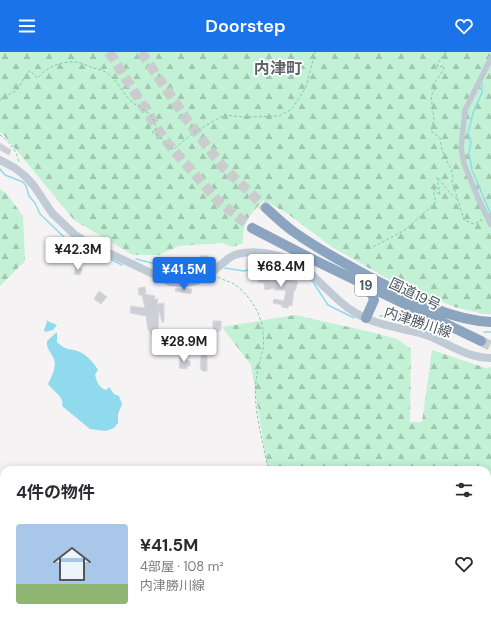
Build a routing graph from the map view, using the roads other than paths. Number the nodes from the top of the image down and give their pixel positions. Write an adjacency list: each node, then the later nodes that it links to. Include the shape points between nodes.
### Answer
1 (491, 58): 4 (street, via 465,110 462,148 464,164)
2 (0, 160): 9 (main road, 内津勝川線, via 16,168 34,186 52,213 75,235 170,282 194,282 206,278 228,258 238,254 267,254 296,263 337,299)
3 (266, 208): 10 (highway, 国道19号 / 19, via 293,232 346,265 391,288 452,316)
4 (491, 224)
5 (252, 228): 6 (highway, 国道19号 / 19)
6 (348, 276): 7 (highway, via 352,282 369,291); 8 (highway, 国道19号 / 19)
7 (374, 300): 8 (highway, via 380,297 405,308); 9 (highway)
8 (412, 308): 11 (highway, 国道19号 / 19)
9 (366, 318): 12 (main road, 内津勝川線, via 420,334 467,354)
10 (491, 322)
11 (481, 341)
12 (491, 358)

